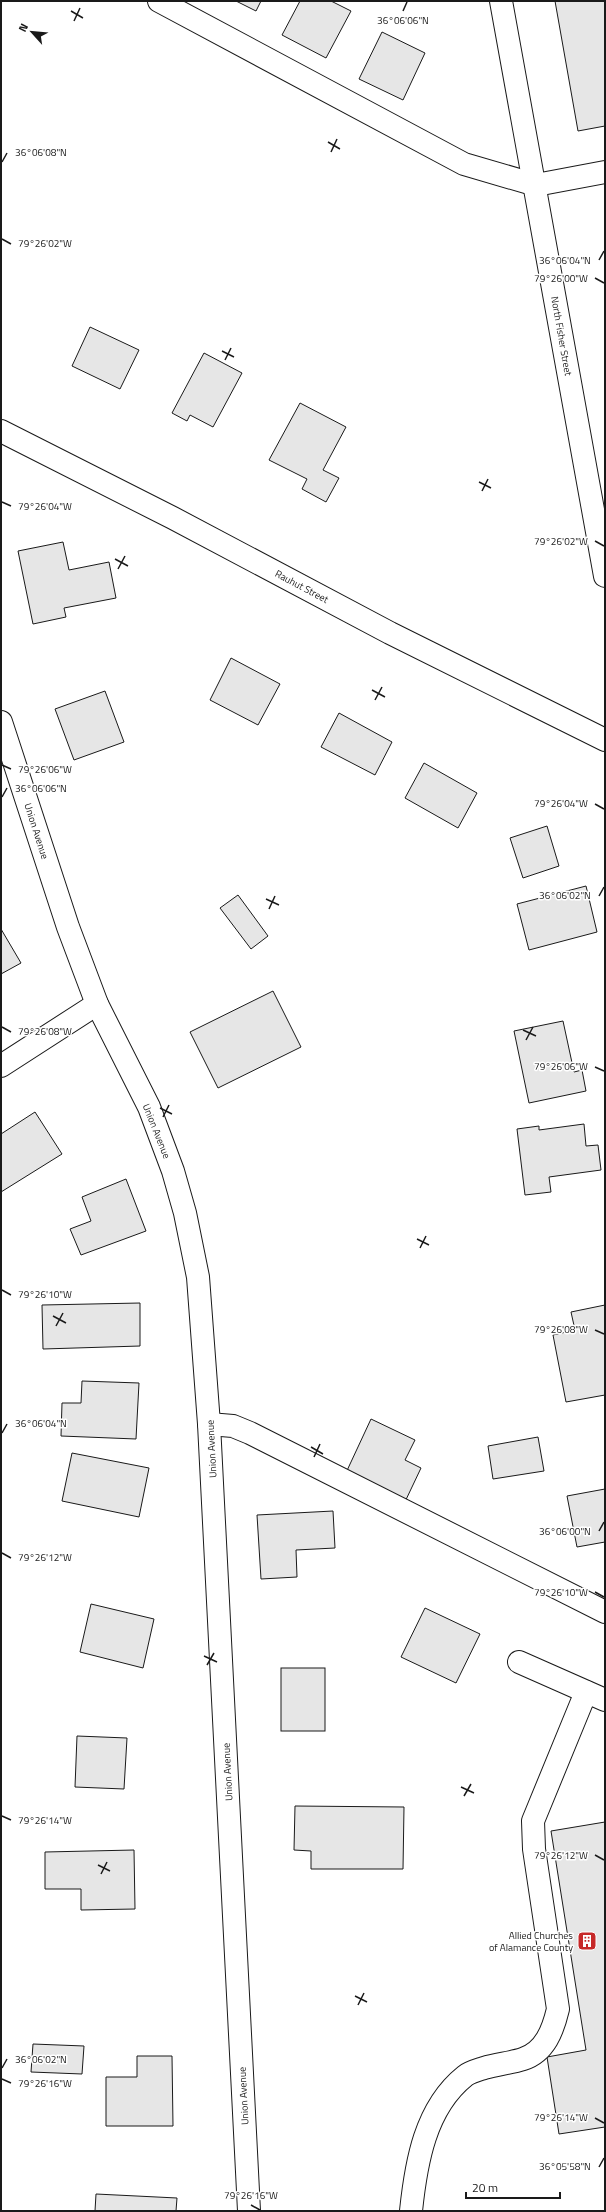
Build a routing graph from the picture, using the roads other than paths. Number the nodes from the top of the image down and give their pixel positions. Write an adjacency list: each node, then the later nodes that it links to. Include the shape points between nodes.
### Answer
1 (159, 1): 4 (street, via 464,164)
2 (501, 1): 4 (street, North Fisher Street)
3 (605, 172): 4 (street)
4 (536, 185): 6 (street, North Fisher Street)
5 (1, 431): 8 (street, Rauhut Street, via 173,518 390,633)
6 (605, 576)
7 (1, 722): 9 (street, Union Avenue, via 68,927)
8 (605, 740)
9 (97, 1004): 10 (street); 11 (street, Union Avenue, via 149,1107 173,1171 185,1213 198,1277)
10 (1, 1066)
11 (210, 1424): 12 (street, via 233,1426 250,1432); 15 (street, Union Avenue)
12 (605, 1612)
13 (519, 1662): 14 (street)
14 (595, 1696): 16 (street, via 533,1821 534,1849 558,2009 554,2026 547,2040 535,2053 523,2059 466,2074 447,2092 429,2124 415,2176)
15 (249, 2211)
16 (411, 2211)

